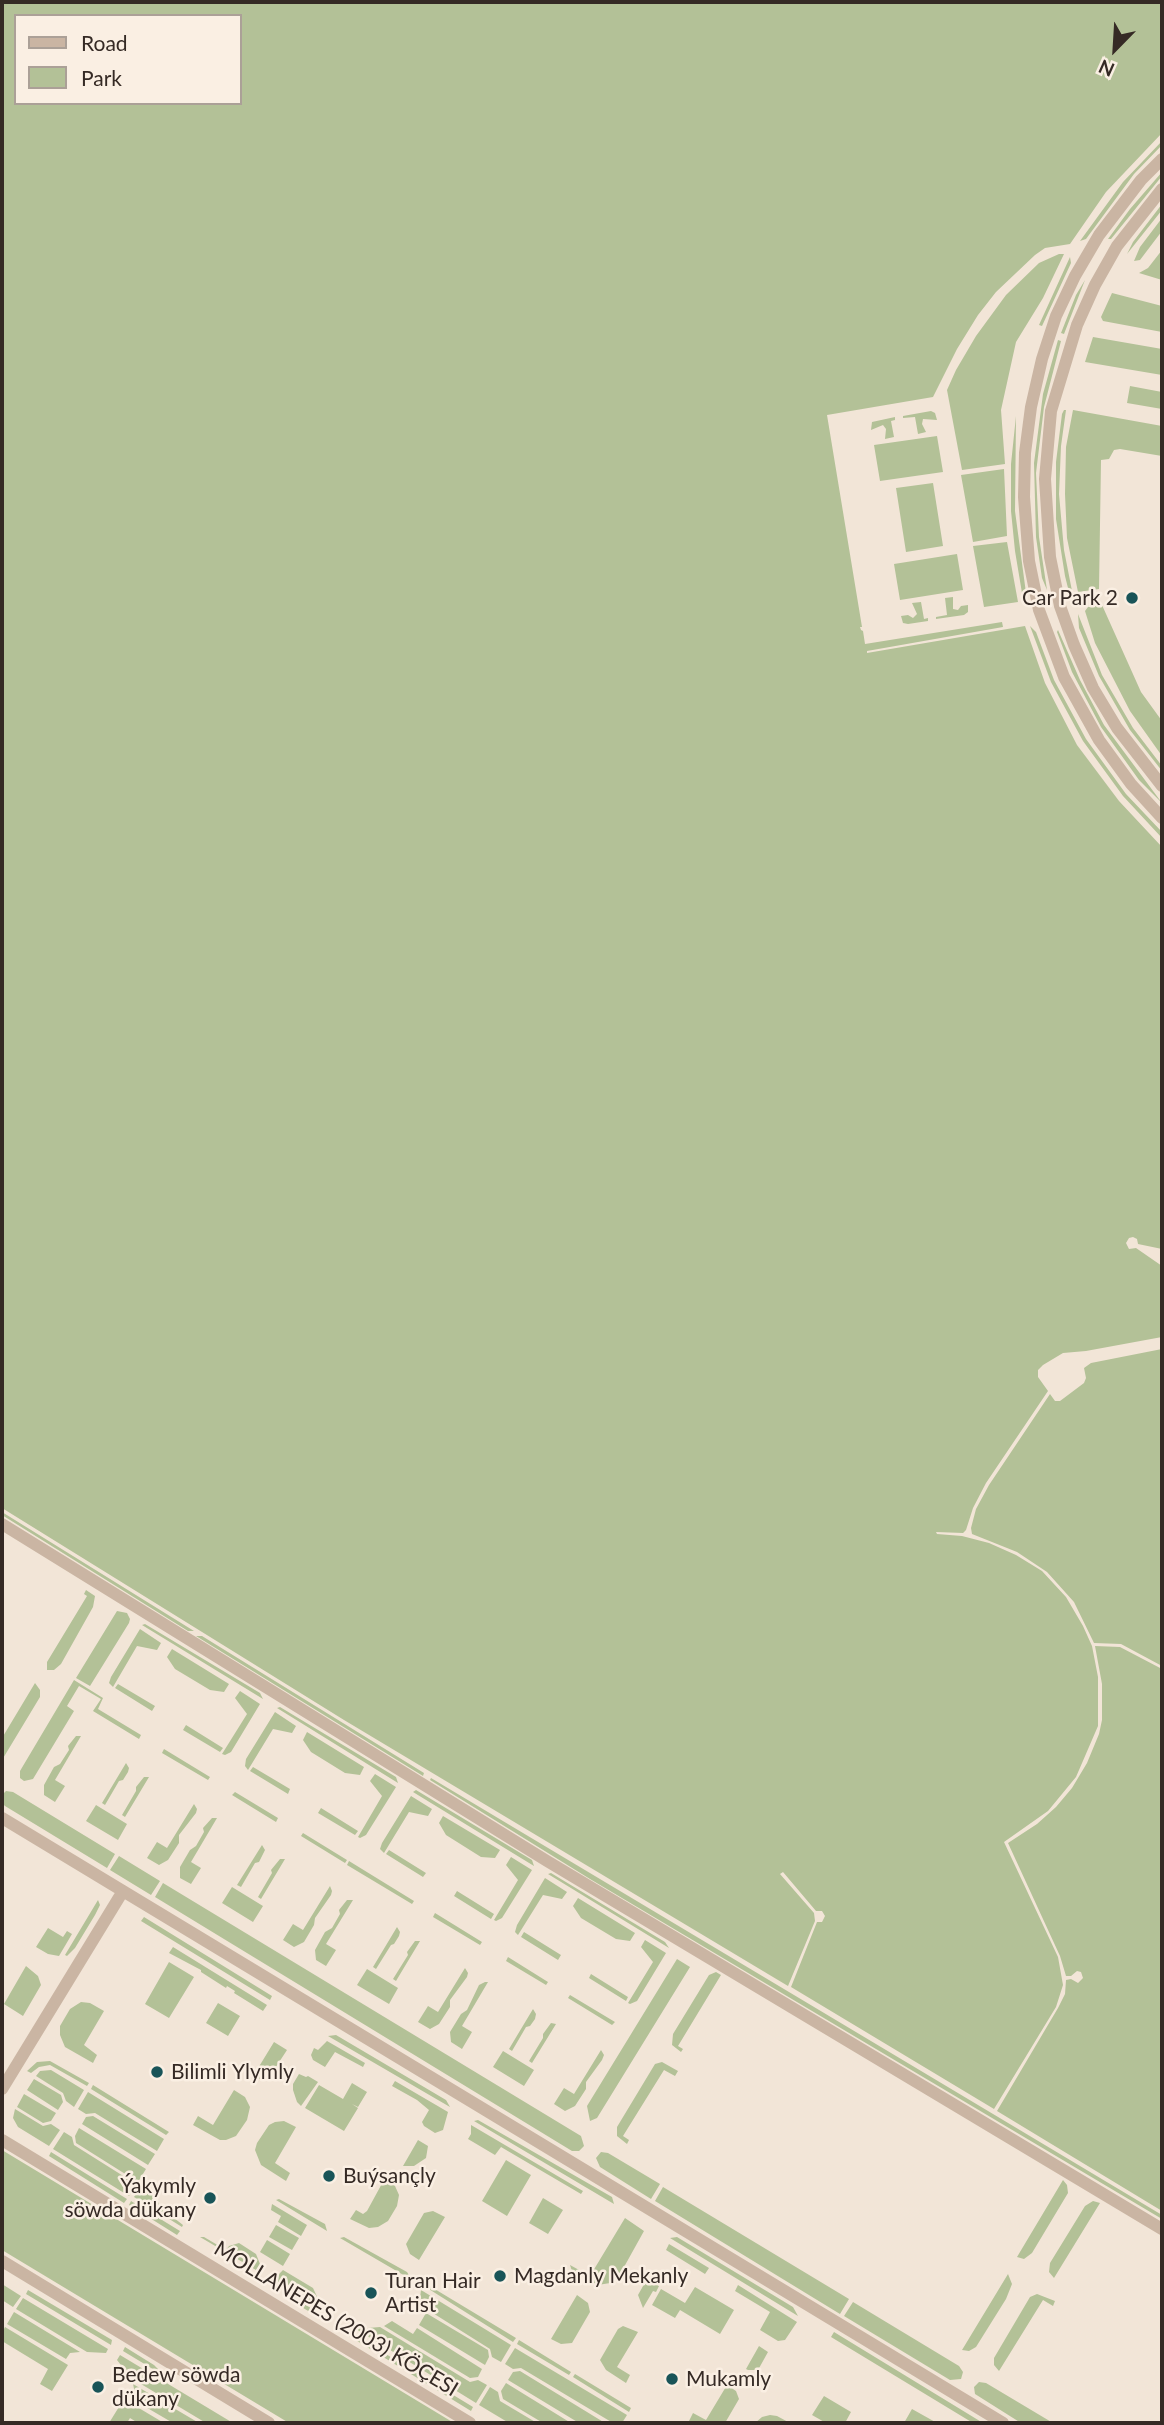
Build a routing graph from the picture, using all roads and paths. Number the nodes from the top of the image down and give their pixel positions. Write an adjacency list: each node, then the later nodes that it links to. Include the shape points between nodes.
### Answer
1 (1162, 159): 3 (street, via 1119,207)
2 (1162, 189): 4 (street)
3 (1086, 256): 4 (street); 6 (street, via 1049,333 1027,428 1025,517)
4 (1104, 268): 5 (street, via 1071,340 1048,433 1047,524)
5 (1060, 606): 6 (street); 7 (street, via 1104,708)
6 (1039, 610): 8 (street, via 1064,677 1086,719 1112,760)
7 (1162, 786)
8 (1162, 818)
9 (2, 1524): 14 (street, via 558,1867)
10 (2, 1818): 11 (street)
11 (123, 1891): 12 (street); 18 (street)
12 (2, 2089)
13 (2, 2140): 17 (street, MOLLANEPES (2003) KÖÇESI)
14 (1162, 2229)
15 (2, 2261): 16 (street)
16 (269, 2423)
17 (470, 2423)
18 (1003, 2423)

